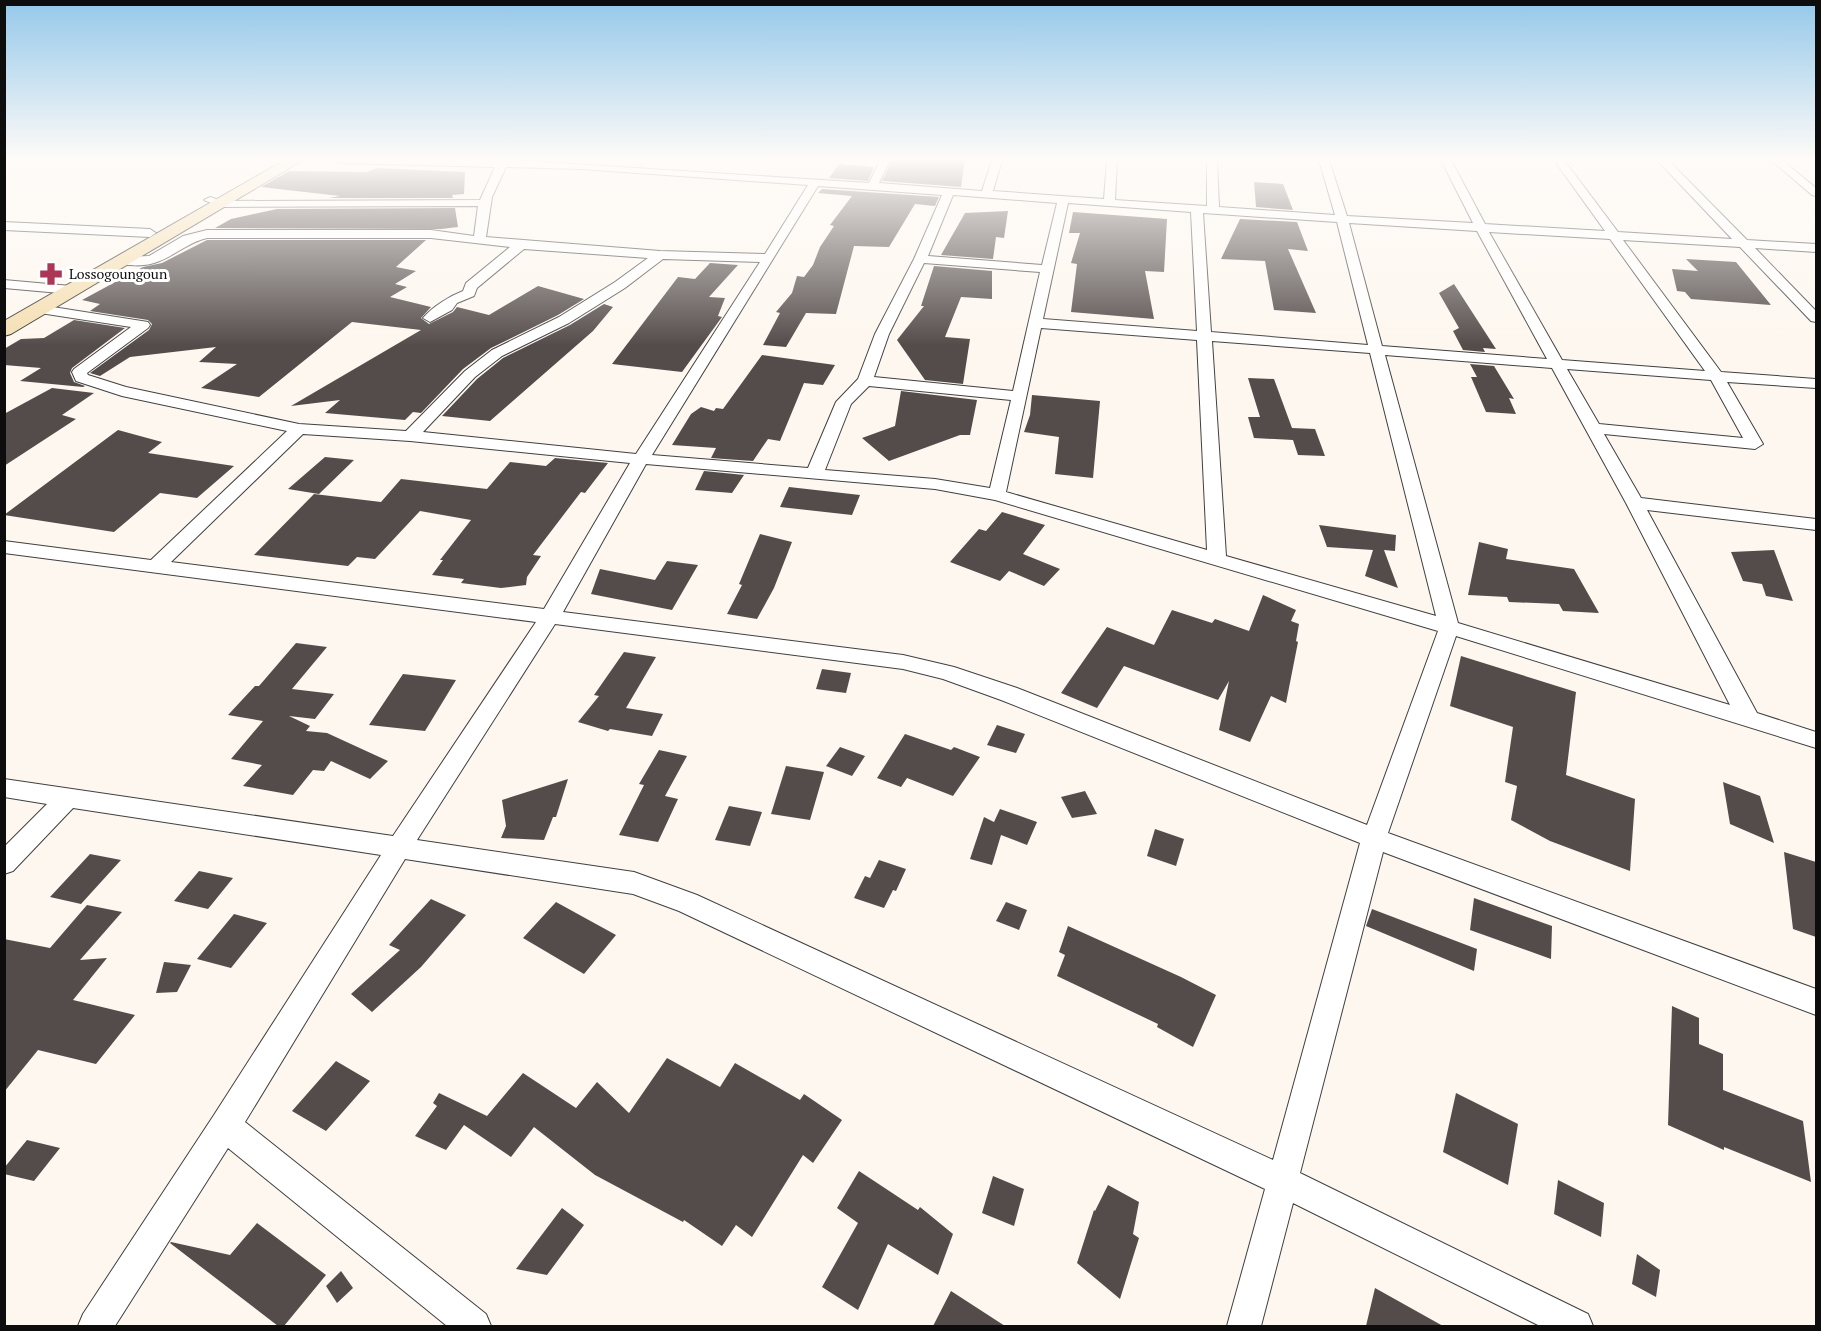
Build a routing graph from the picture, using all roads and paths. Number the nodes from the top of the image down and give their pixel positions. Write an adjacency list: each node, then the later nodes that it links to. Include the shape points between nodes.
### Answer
1 (173, 222): 16 (main road)
2 (184, 222): 26 (main road)
3 (481, 222): 19 (street)
4 (791, 222): 24 (street)
5 (937, 222): 25 (street)
6 (1058, 222): 27 (street)
7 (1198, 222): 36 (street)
8 (1343, 222): 37 (street)
9 (1390, 222): 14 (street)
10 (1478, 222): 14 (street)
11 (1604, 222): 17 (street)
12 (1721, 222): 20 (street)
13 (4, 226): 15 (street)
14 (1481, 228): 17 (street); 38 (street)
15 (45, 229): 16 (street); 18 (street)
16 (150, 233): 29 (main road)
17 (1614, 236): 20 (street); 39 (street)
18 (4, 237)
19 (480, 239): 21 (street); 26 (street, via 388,233 207,234 187,239 152,260)
20 (1741, 243): 22 (street); 32 (street)
21 (521, 245): 23 (street); 31 (street, via 471,286 469,293 452,300)
22 (1816, 248)
23 (660, 255): 24 (street); 45 (street, via 564,320 491,358 470,374)
24 (769, 258): 46 (street)
25 (921, 259): 27 (street); 40 (street, via 882,334)
26 (123, 261): 29 (main road)
27 (1048, 269): 34 (street)
28 (4, 284): 29 (street)
29 (65, 289): 30 (main road); 33 (main road)
30 (40, 309): 35 (main road); 44 (street, via 142,325 83,368 79,372 81,378 122,391)
31 (430, 318)
32 (1816, 318)
33 (4, 319)
34 (1036, 323): 36 (street); 42 (street)
35 (4, 330)
36 (1204, 335): 37 (street); 52 (street)
37 (1376, 348): 38 (street); 55 (street)
38 (1556, 362): 39 (street); 43 (street)
39 (1716, 376): 41 (street); 43 (street, via 1755,444)
40 (865, 381): 42 (street); 47 (street, via 844,402)
41 (1816, 384)
42 (1019, 396): 48 (street)
43 (1593, 428): 49 (street)
44 (298, 429): 45 (street); 53 (street)
45 (410, 436): 46 (street)
46 (641, 459): 47 (street); 54 (street)
47 (815, 473): 48 (street, via 935,484)
48 (997, 495): 52 (street)
49 (1635, 503): 50 (street); 56 (street)
50 (1816, 524)
51 (4, 547): 53 (street)
52 (1217, 558): 55 (street)
53 (155, 567): 54 (street)
54 (550, 617): 60 (street, via 903,662 947,672); 61 (street)
55 (1449, 627): 56 (street); 60 (street)
56 (1749, 720): 57 (street)
57 (1816, 740)
58 (4, 788): 59 (street)
59 (68, 798): 61 (street); 62 (street)
60 (1374, 838): 63 (street); 65 (street)
61 (398, 849): 64 (street); 65 (street, via 634,883 688,903)
62 (4, 864)
63 (1816, 1002)
64 (225, 1126): 66 (street); 67 (street)
65 (1281, 1181): 68 (street); 69 (street)
66 (94, 1326)
67 (474, 1326)
68 (1244, 1326)
69 (1576, 1326)

